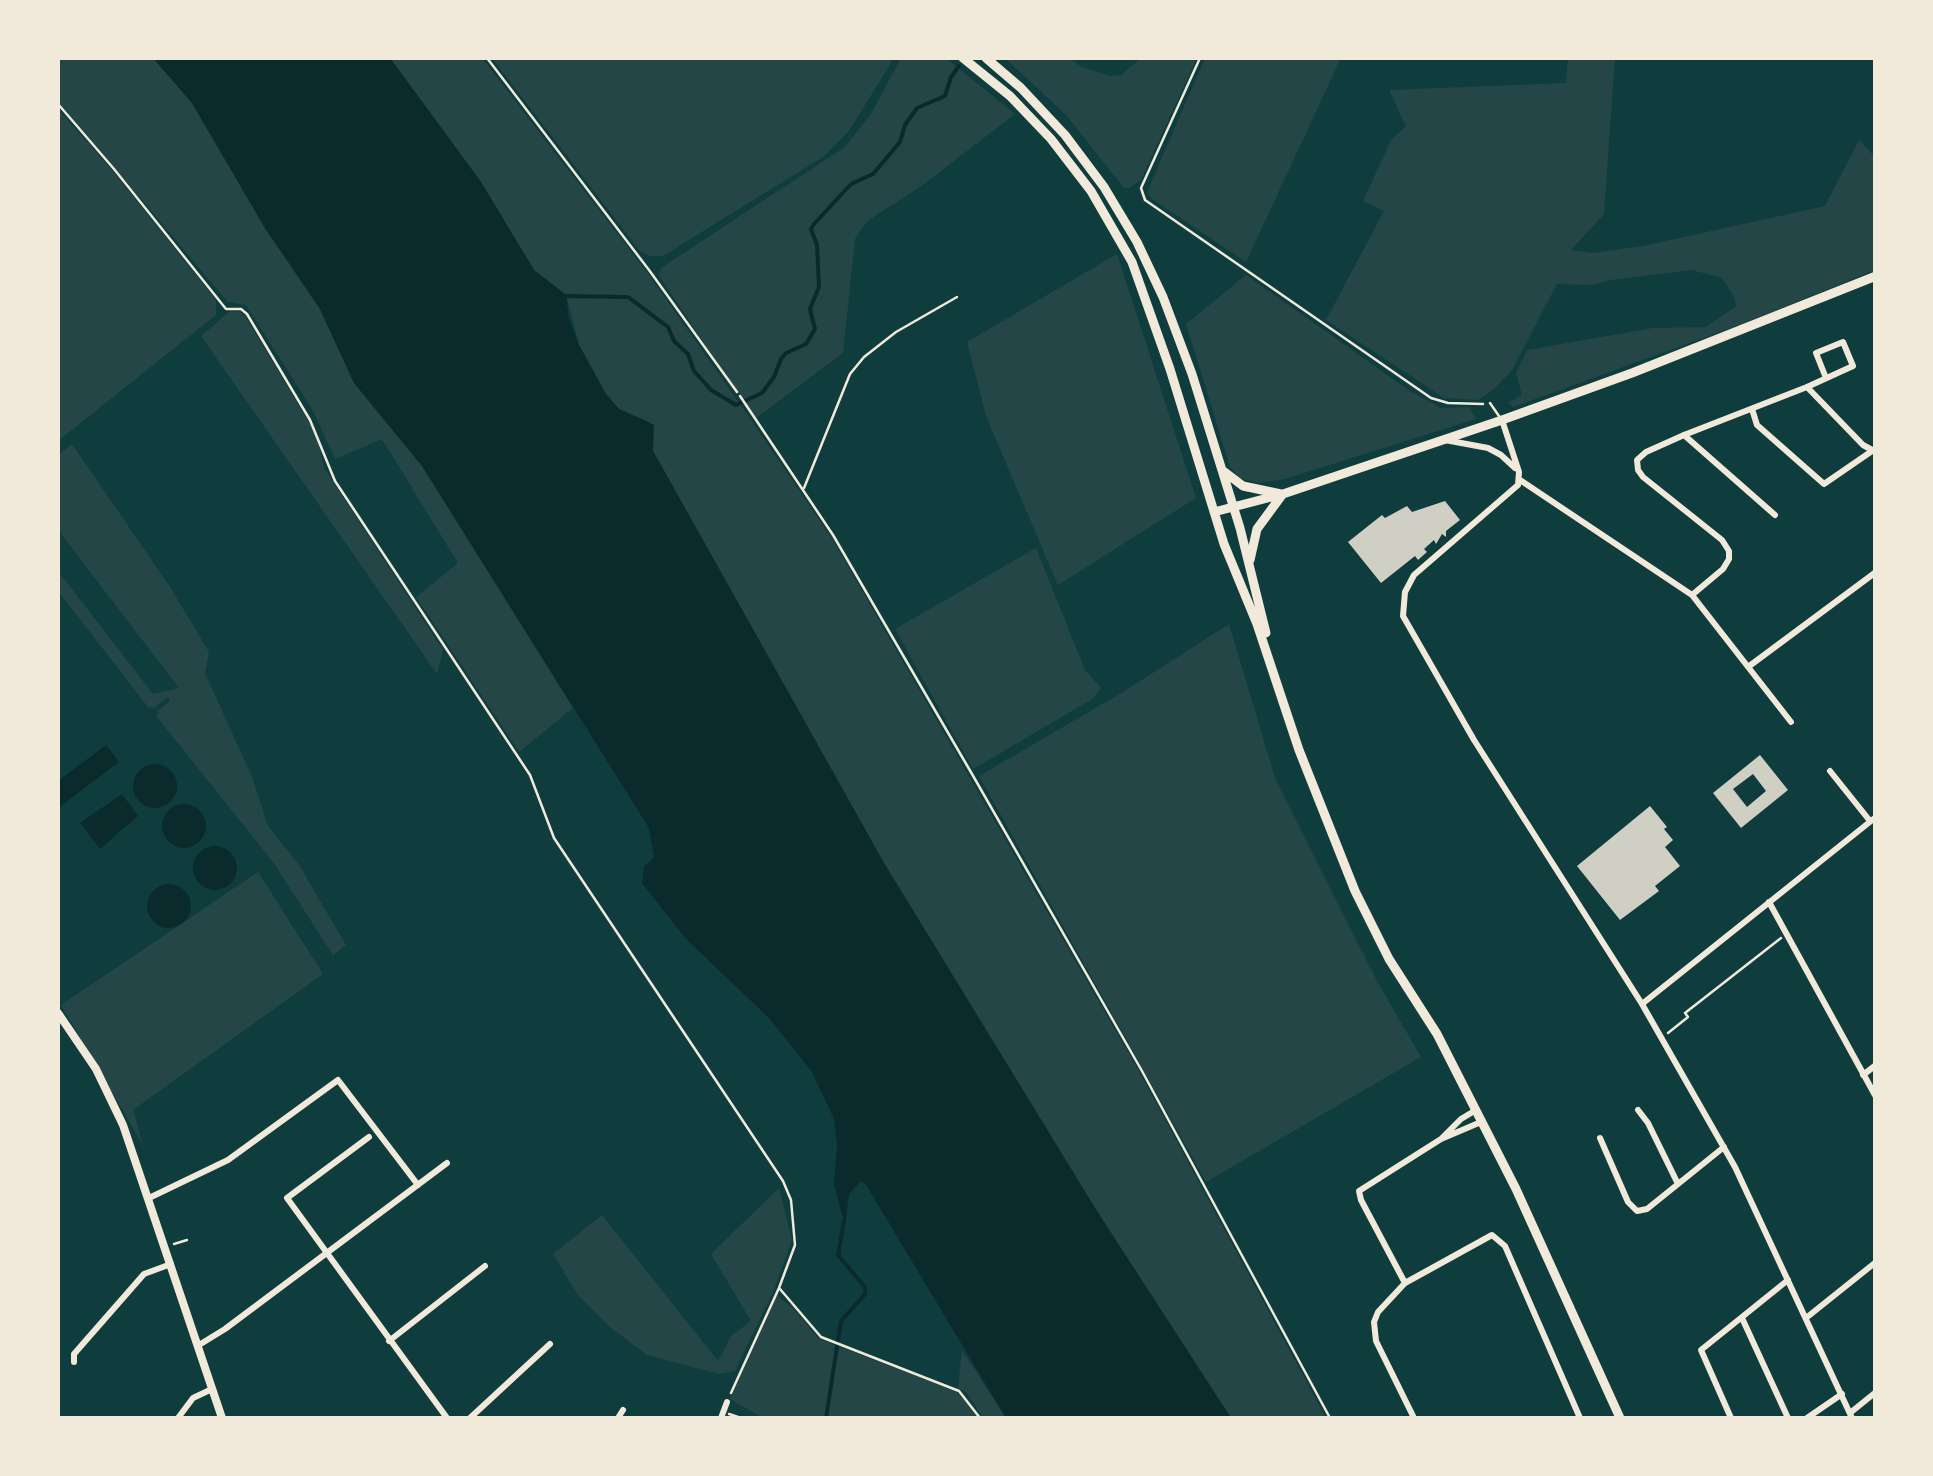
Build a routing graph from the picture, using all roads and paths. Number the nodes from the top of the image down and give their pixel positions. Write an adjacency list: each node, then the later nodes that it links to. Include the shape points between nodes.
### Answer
1 (486, 58): 10 (path)
2 (963, 58): 22 (main road, via 1051,139 1120,238)
3 (986, 58): 17 (main road, via 1065,135 1137,242 1174,324)
4 (1200, 58): 11 (path, via 1141,188 1145,200 1431,398)
5 (58, 104): 59 (path, via 226,309 247,314 310,420 335,481 530,775 554,838 776,1169 791,1200 796,1234)
6 (1876, 276): 13 (main road)
7 (957, 297): 19 (lane, via 887,339 850,374)
8 (1826, 378): 8 (street, via 1854,366 1843,342 1816,352); 9 (street)
9 (1807, 387): 12 (street); 16 (street)
10 (740, 396): 19 (lane)
11 (1490, 404): 13 (lane)
12 (1752, 409): 14 (street); 16 (street, via 1757,425 1824,484)
13 (1502, 420): 15 (main road); 18 (street)
14 (1684, 436): 23 (street); 26 (street, via 1646,452 1636,464 1729,551 1723,570)
15 (1444, 440): 18 (street, via 1488,448); 20 (main road)
16 (1874, 451)
17 (1222, 470): 20 (main road, via 1243,486); 21 (main road)
18 (1519, 476): 26 (street); 34 (street, via 1513,492 1414,574 1403,616)
19 (803, 490): 77 (lane, via 1142,1072)
20 (1283, 494): 21 (main road); 24 (main road, via 1257,530)
21 (1234, 507): 22 (main road); 24 (main road)
22 (1214, 512): 28 (main road)
23 (1775, 515)
24 (1250, 563): 28 (main road)
25 (1876, 572): 27 (street)
26 (1692, 595): 27 (street)
27 (1748, 667): 29 (street)
28 (1276, 674): 40 (main road, via 1354,891)
29 (1792, 722)
30 (1830, 771): 31 (street)
31 (1873, 819): 32 (street)
32 (1768, 902): 33 (street); 34 (street)
33 (1786, 934): 36 (path); 38 (street)
34 (1642, 1004): 36 (street)
35 (58, 1013): 50 (street, via 106,1087)
36 (1662, 1038): 46 (street)
37 (1876, 1065): 38 (street)
38 (1862, 1071): 39 (street)
39 (1876, 1097)
40 (1476, 1110): 42 (main road); 45 (street)
41 (1638, 1110): 49 (street)
42 (1482, 1122): 45 (street); 80 (main road)
43 (369, 1137): 53 (street, via 287,1198)
44 (1600, 1138): 49 (street, via 1633,1210 1647,1209)
45 (1441, 1139): 58 (street, via 1361,1188 1361,1200)
46 (1724, 1148): 49 (street); 57 (street)
47 (446, 1163): 48 (street)
48 (418, 1184): 50 (street, via 338,1080 236,1155); 53 (street)
49 (1678, 1184)
50 (149, 1198): 52 (street)
51 (187, 1240): 52 (path)
52 (166, 1248): 55 (street)
53 (326, 1253): 62 (street); 64 (street)
54 (1876, 1262): 61 (street)
55 (171, 1264): 64 (street); 65 (street, via 144,1274)
56 (484, 1266): 62 (street)
57 (1788, 1280): 60 (street); 61 (street)
58 (1405, 1283): 78 (street, via 1378,1312 1374,1332); 79 (street, via 1496,1236)
59 (780, 1288): 69 (path); 76 (path, via 817,1334 959,1391)
60 (1742, 1318): 81 (street, via 1701,1350); 82 (street)
61 (1806, 1318): 68 (street)
62 (389, 1341): 71 (street)
63 (550, 1344): 74 (street)
64 (199, 1345): 66 (street)
65 (74, 1362)
66 (212, 1389): 72 (street, via 193,1398); 73 (street)
67 (1876, 1392): 70 (street)
68 (1842, 1394): 70 (street); 83 (street)
69 (727, 1402): 75 (street)
70 (1851, 1416)
71 (443, 1417)
72 (178, 1418)
73 (222, 1418)
74 (470, 1418)
75 (721, 1418)
76 (980, 1418)
77 (1330, 1418)
78 (1414, 1418)
79 (1580, 1418)
80 (1620, 1418)
81 (1731, 1418)
82 (1788, 1418)
83 (1807, 1418)

